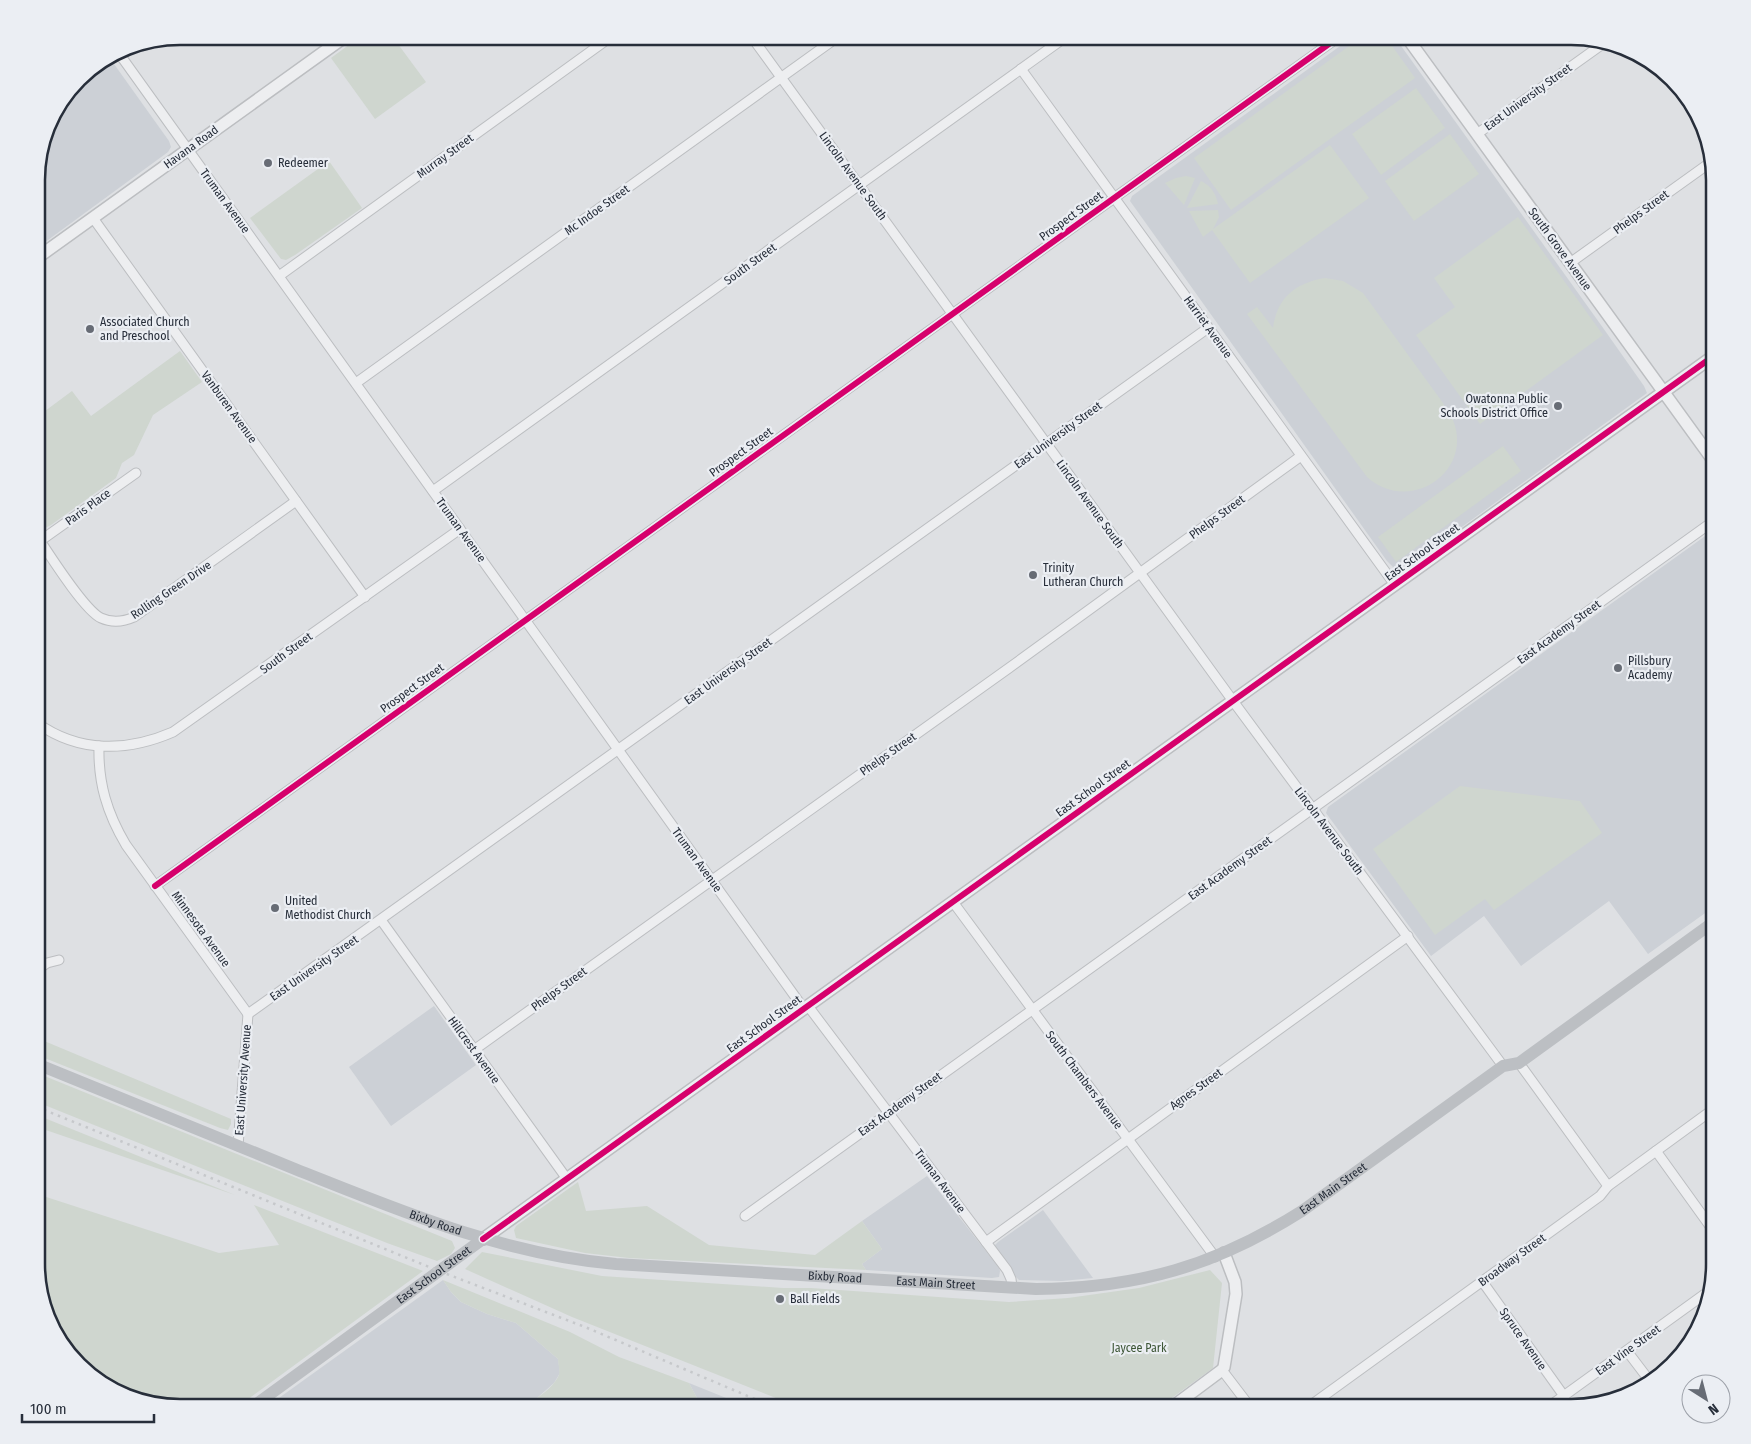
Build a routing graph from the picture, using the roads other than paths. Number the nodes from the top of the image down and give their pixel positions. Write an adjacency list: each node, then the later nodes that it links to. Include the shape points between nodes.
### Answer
1 (333, 45): 13 (street, Havana Road)
2 (600, 45): 20 (street, Murray Street)
3 (758, 45): 11 (street, Lincoln Avenue South)
4 (827, 45): 11 (street, Mc Indoe Street)
5 (1053, 45): 10 (street, South Street)
6 (1328, 45): 16 (street, Prospect Street)
7 (1413, 45): 12 (street, South Grove Avenue)
8 (1597, 48): 12 (street, East University Street)
9 (123, 58): 13 (street, Truman Avenue)
10 (1020, 69): 15 (street, South Street); 16 (street, Harriet Avenue)
11 (781, 78): 15 (street, Lincoln Avenue South); 24 (street, Mc Indoe Street)
12 (1477, 134): 19 (street, South Grove Avenue)
13 (188, 149): 17 (street, Havana Road); 20 (street, Truman Avenue)
14 (1705, 166): 19 (street, Phelps Street)
15 (859, 185): 21 (street, Lincoln Avenue South); 30 (street, South Street)
16 (1115, 199): 21 (street, Prospect Street); 22 (street, Harriet Avenue)
17 (93, 218): 18 (street, Havana Road); 31 (street, Vanburen Avenue)
18 (45, 252)
19 (1570, 263): 25 (street, South Grove Avenue)
20 (279, 276): 24 (street, Truman Avenue)
21 (953, 315): 26 (street, Lincoln Avenue South); 39 (street, Prospect Street)
22 (1208, 328): 26 (street, East University Street); 28 (street, Harriet Avenue)
23 (1706, 362): 25 (street, East School Street)
24 (356, 383): 30 (street, Truman Avenue)
25 (1664, 392): 27 (street, South Grove Avenue); 37 (street, East School Street)
26 (1046, 444): 36 (street, Lincoln Avenue South); 43 (street, East University Street)
27 (1706, 450)
28 (1301, 456): 36 (street, Phelps Street); 37 (street, Harriet Avenue)
29 (136, 473): 34 (street, Paris Place)
30 (433, 491): 33 (street, Truman Avenue)
31 (296, 502): 35 (street, Rolling Green Drive, via 126,620 108,620 92,612); 38 (street, Vanburen Avenue)
32 (1706, 526): 44 (street, East Academy Street)
33 (460, 528): 38 (street, South Street); 39 (street, Truman Avenue)
34 (45, 534)
35 (45, 548)
36 (1140, 572): 40 (street, Lincoln Avenue South); 45 (street, Phelps Street)
37 (1395, 585): 40 (street, East School Street)
38 (365, 597): 42 (street, South Street, via 173,732 139,744)
39 (526, 620): 43 (street, Truman Avenue); 46 (street, Prospect Street)
40 (1233, 701): 44 (street, Lincoln Avenue South); 47 (street, East School Street)
41 (45, 728): 42 (street, via 72,741)
42 (99, 746): 46 (street, Minnesota Avenue, via 99,776 107,810 126,845)
43 (619, 750): 45 (street, Truman Avenue); 48 (street, East University Street)
44 (1313, 808): 50 (street, Lincoln Avenue South); 54 (street, East Academy Street)
45 (711, 880): 53 (street, Truman Avenue); 56 (street, Phelps Street)
46 (155, 886): 55 (street, Minnesota Avenue)
47 (953, 902): 53 (street, East School Street); 54 (street, South Chambers Avenue)
48 (381, 920): 55 (street, East University Street); 56 (street, Hillcrest Avenue)
49 (1706, 928): 57 (main road, East Main Street)
50 (1408, 936): 58 (street, Lincoln Avenue South); 62 (street, Agnes Street)
51 (59, 960): 52 (street)
52 (45, 964)
53 (806, 1008): 60 (street, Truman Avenue); 65 (street, East School Street)
54 (1032, 1010): 60 (street, East Academy Street); 62 (street, South Chambers Avenue)
55 (248, 1014): 63 (street, East University Avenue)
56 (474, 1050): 65 (street, Hillcrest Avenue)
57 (1519, 1063): 58 (main road, East Main Street); 66 (street)
58 (1504, 1066): 71 (main road, East Main Street, via 1302,1211)
59 (45, 1068): 63 (main road, Bixby Road)
60 (888, 1112): 67 (street, East Academy Street); 70 (street, Truman Avenue)
61 (1706, 1115): 64 (street, Broadway Street)
62 (1128, 1138): 70 (street, Agnes Street); 71 (street, South Chambers Avenue)
63 (238, 1146): 69 (main road, Bixby Road, via 409,1215)
64 (1656, 1151): 66 (street, Broadway Street); 68 (street)
65 (567, 1179): 69 (street, East School Street)
66 (1608, 1186): 73 (street, Broadway Street, via 1600,1196)
67 (744, 1216)
68 (1706, 1220)
69 (484, 1239): 72 (main road, Bixby Road, via 598,1263); 80 (main road, East School Street)
70 (986, 1242): 74 (street, Truman Avenue, via 1007,1270)
71 (1220, 1255): 74 (main road, East Main Street, via 1172,1272 1113,1284 1068,1288); 77 (street, South Chambers Avenue, via 1235,1282 1236,1294)
72 (889, 1280): 74 (main road, East Main Street)
73 (1482, 1281): 79 (street, Spruce Avenue); 83 (street, Broadway Street)
74 (1012, 1287)
75 (1701, 1296): 76 (street, East Vine Street)
76 (1626, 1351): 78 (street); 79 (street, East Vine Street)
77 (1222, 1370): 81 (street); 82 (street)
78 (1646, 1376)
79 (1564, 1396): 84 (street, East Vine Street)
80 (263, 1399)
81 (1183, 1399)
82 (1244, 1399)
83 (1319, 1399)
84 (1560, 1399)

